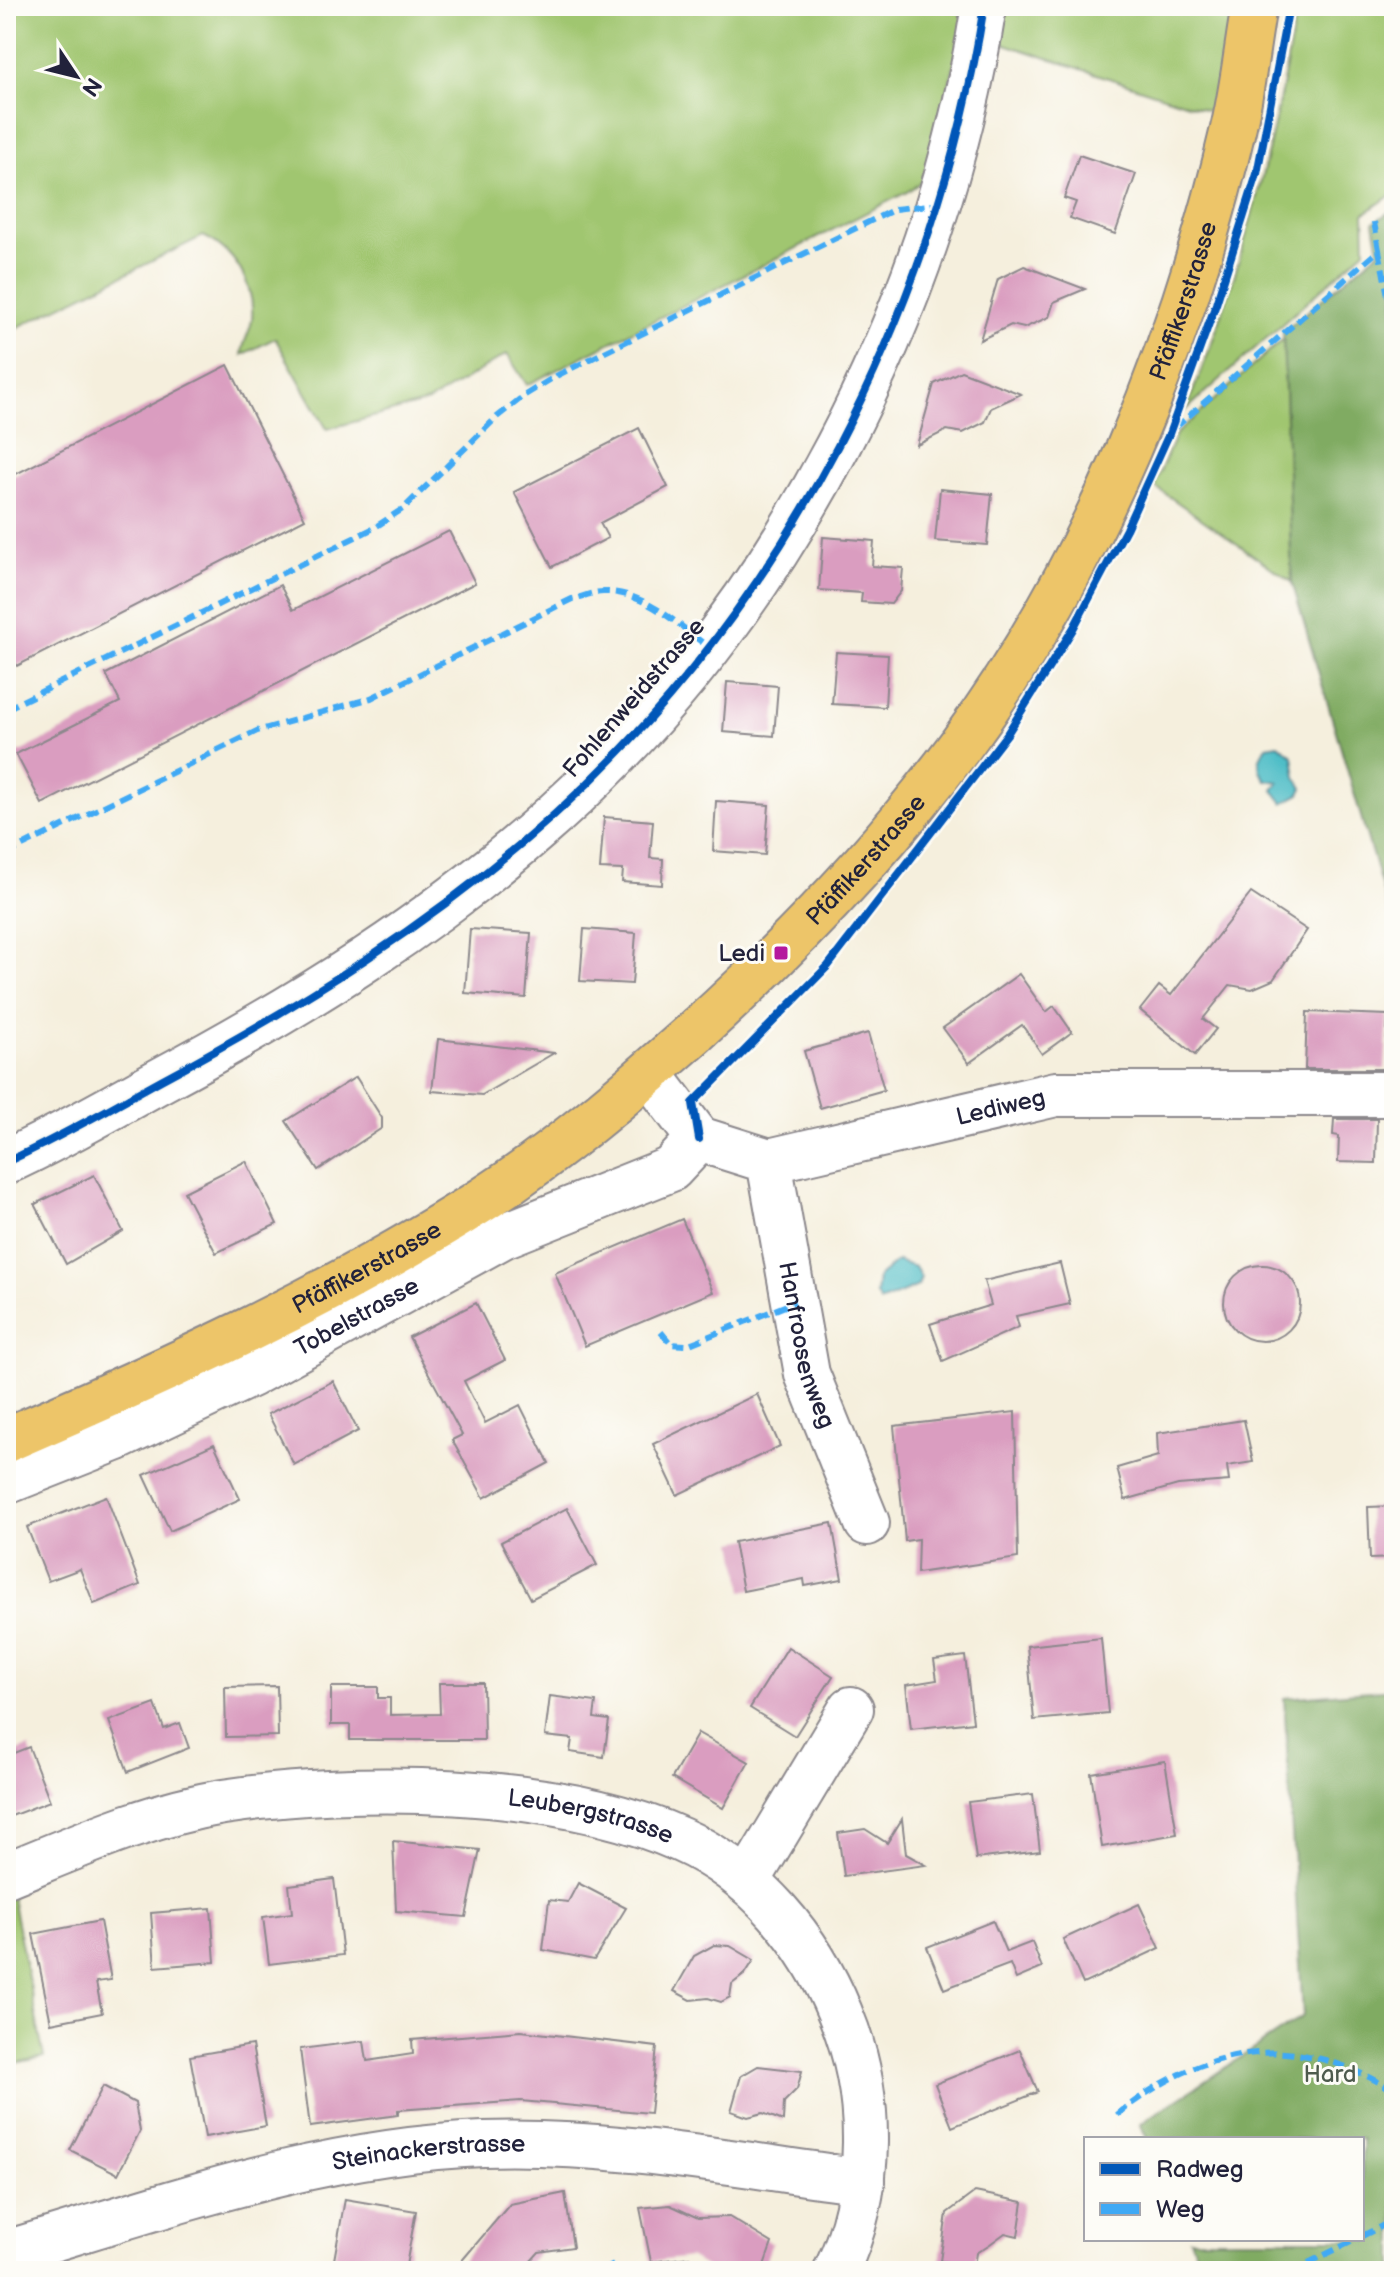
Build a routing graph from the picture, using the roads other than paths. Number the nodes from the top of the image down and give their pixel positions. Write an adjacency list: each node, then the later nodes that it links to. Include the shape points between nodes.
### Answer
1 (984, 6): 7 (street, Fohlenweidstrasse, via 957,140 926,239 871,376 761,572 669,694 556,813 496,865 356,969)
2 (1254, 6): 3 (main road, Pfäffikerstrasse, via 1235,120 1185,299 1121,463 1049,606 963,742 911,810 781,953)
3 (649, 1073): 5 (street); 8 (main road, Pfäffikerstrasse, via 485,1198 312,1299)
4 (1394, 1094): 6 (street, Lediweg, via 1056,1094)
5 (699, 1139): 6 (street); 9 (street, Tobelstrasse, via 671,1169 503,1236 252,1374 115,1439)
6 (769, 1161): 10 (street, Hanfroosenweg, via 807,1374)
7 (6, 1162)
8 (6, 1440)
9 (6, 1482)
10 (867, 1523)
11 (851, 1709): 13 (street)
12 (6, 1875): 13 (street, Leubergstrasse, via 123,1830 222,1803 395,1791 517,1800 632,1823 682,1840)
13 (747, 1882): 14 (street, Leubergstrasse, via 816,1962 844,2023 862,2096)
14 (863, 2181): 15 (street, Steinackerstrasse, via 577,2146 415,2149 241,2183); 16 (street, Leubergstrasse)
15 (6, 2253)
16 (836, 2271)

